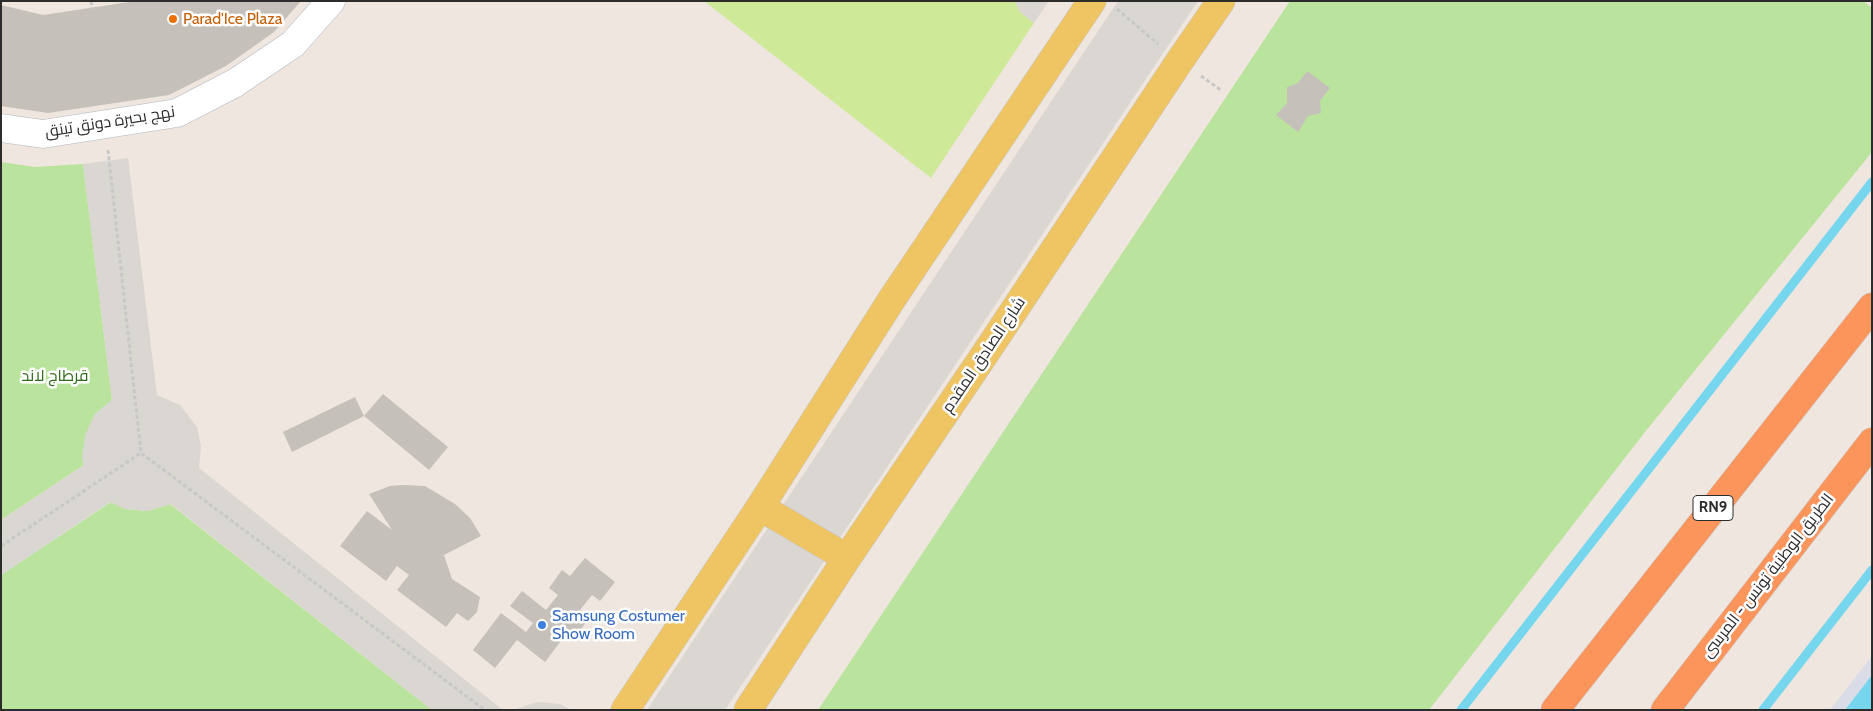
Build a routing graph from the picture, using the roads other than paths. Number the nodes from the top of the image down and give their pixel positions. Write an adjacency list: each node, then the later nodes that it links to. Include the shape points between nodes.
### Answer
1 (331, 1): 4 (street, نهج بحيرة دونق تينق, via 293,44 236,83 177,113 43,134)
2 (1092, 1): 7 (main road, via 898,291)
3 (1221, 1): 8 (main road, شارع الصادق المقدم)
4 (1, 128)
5 (1872, 307): 11 (highway, RN9)
6 (1872, 442): 12 (highway, الطريق الوطنية تونس - المرسى)
7 (760, 507): 8 (main road); 9 (main road)
8 (847, 558): 10 (main road, شارع الصادق المقدم)
9 (624, 710)
10 (748, 710)
11 (1555, 710)
12 (1665, 710)

